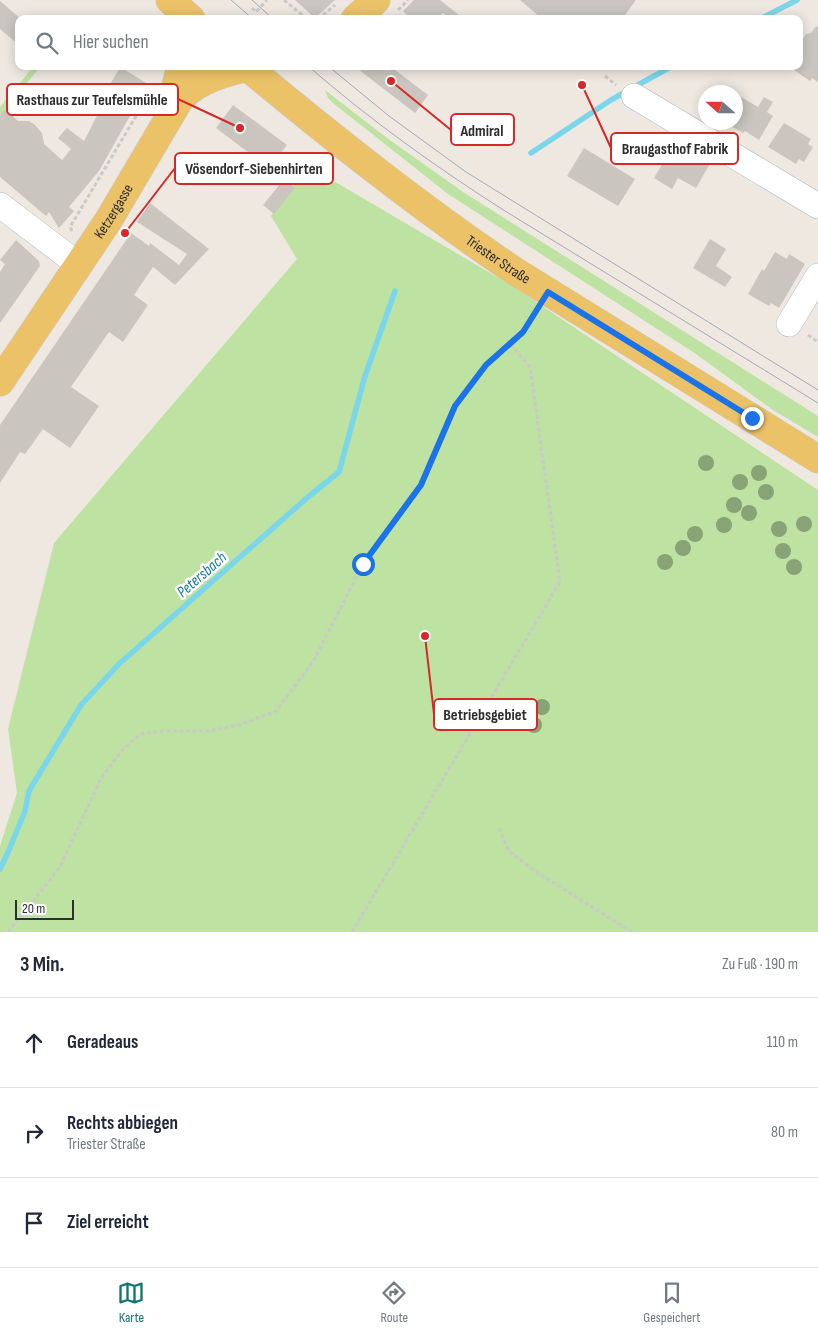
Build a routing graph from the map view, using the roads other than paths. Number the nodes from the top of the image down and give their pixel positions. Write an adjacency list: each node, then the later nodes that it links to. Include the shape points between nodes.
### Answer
1 (376, 0): 2 (main road)
2 (360, 15)
3 (180, 70): 7 (main road)
4 (238, 70): 7 (main road, Ketzergasse, via 195,87 180,99)
5 (253, 70): 14 (main road, Triester Straße, via 484,251)
6 (626, 91): 9 (street)
7 (167, 120): 10 (main road, Ketzergasse)
8 (0, 205): 10 (street)
9 (818, 206)
10 (79, 265): 13 (main road, Ketzergasse)
11 (818, 276): 12 (street)
12 (789, 324)
13 (0, 382)
14 (818, 459)

